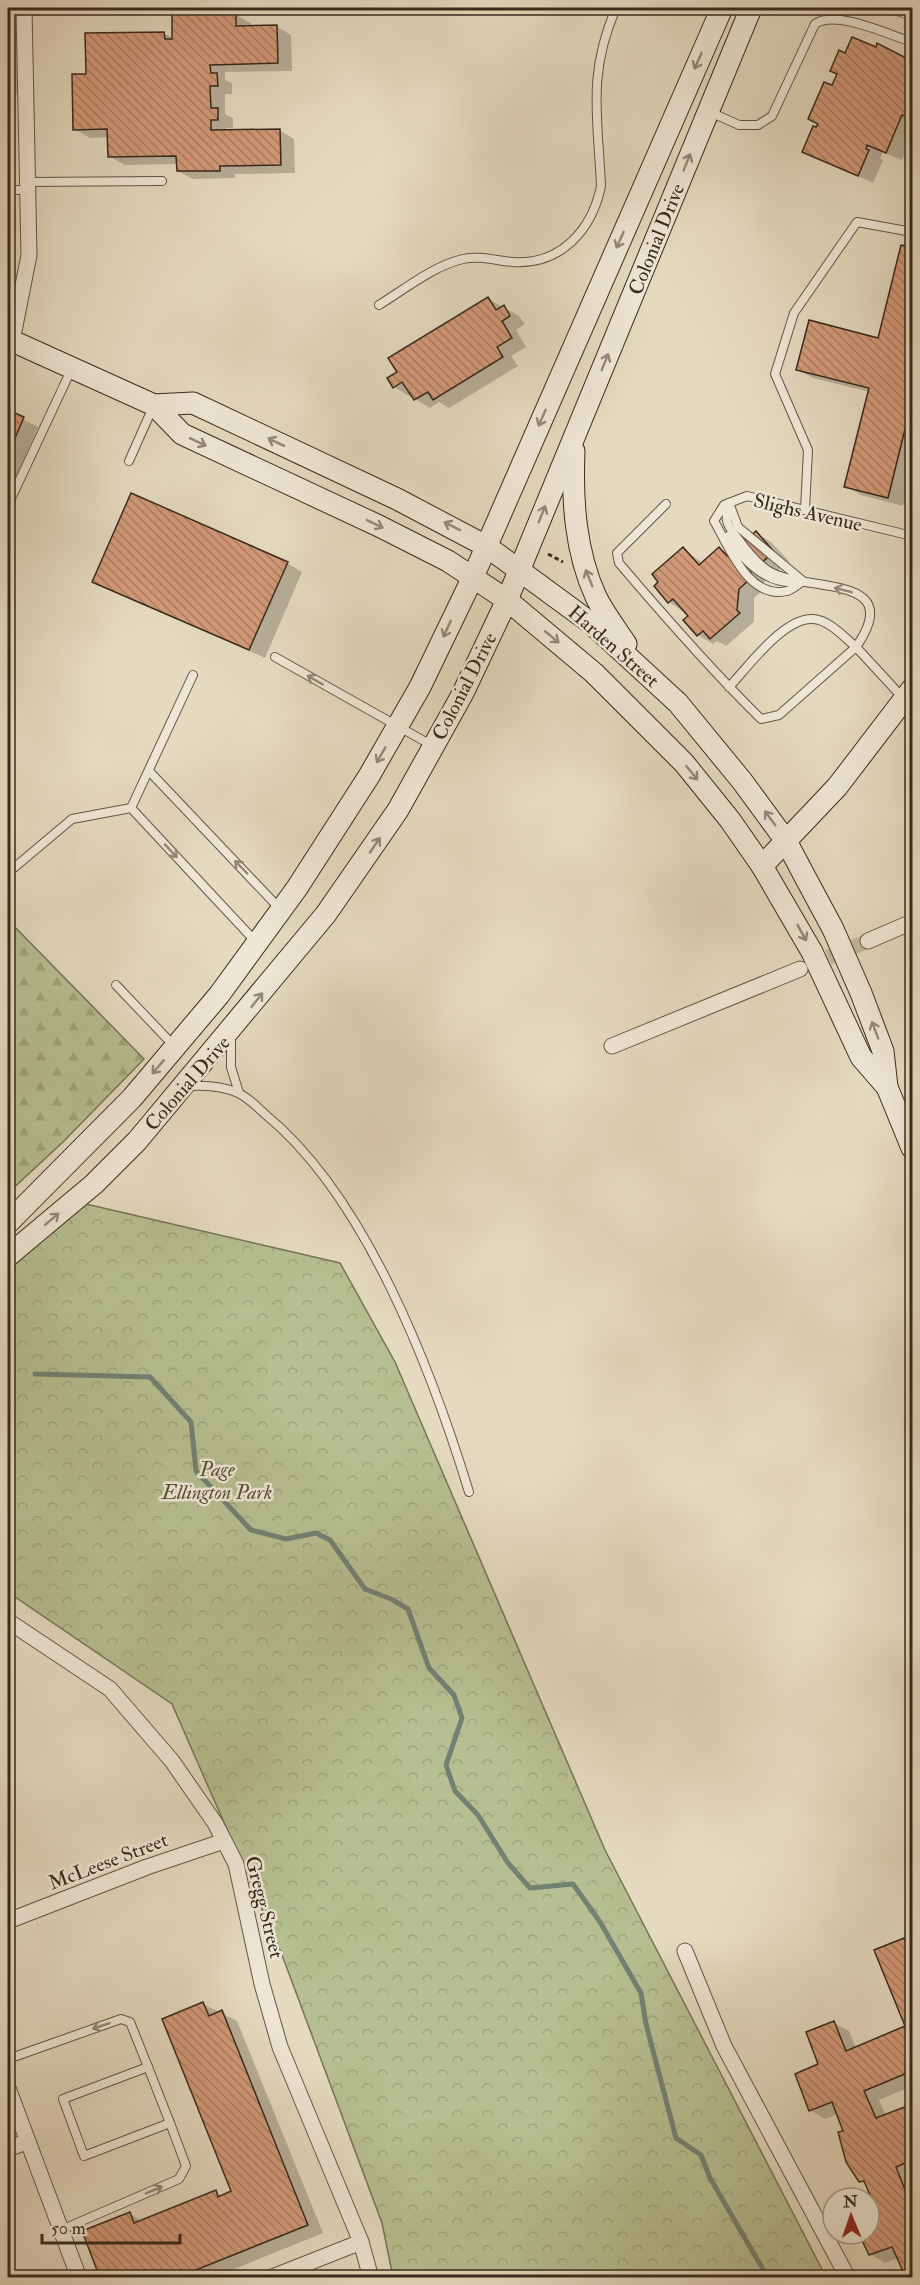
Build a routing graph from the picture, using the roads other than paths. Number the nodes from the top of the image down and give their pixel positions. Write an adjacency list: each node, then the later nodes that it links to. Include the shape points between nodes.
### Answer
1 (24, 8): 10 (street)
2 (616, 8): 13 (lane, via 604,34 595,98 601,186 583,231 561,251 536,262 460,259)
3 (722, 8): 24 (main road, Colonial Drive, one-way to 24)
4 (751, 8): 8 (main road, Colonial Drive)
5 (899, 8): 6 (street)
6 (912, 12)
7 (912, 42): 8 (lane, via 841,19 822,19 815,24 772,116 758,124 739,125)
8 (708, 111): 17 (main road, Colonial Drive, one-way to 8)
9 (162, 181): 10 (lane)
10 (27, 186): 11 (lane); 14 (street, via 29,255)
11 (8, 190)
12 (912, 232): 22 (lane, via 857,222 794,313 775,374 808,450)
13 (379, 305)
14 (10, 340): 15 (main road, Harden Street)
15 (72, 367): 16 (main road, Harden Street); 21 (lane)
16 (154, 405): 18 (lane); 24 (main road, Harden Street, one-way to 16, via 397,499 193,403); 26 (main road, Harden Street, one-way to 26, via 182,434 379,526)
17 (575, 436): 25 (main road, Colonial Drive, one-way to 17); 31 (main road, one-way to 17, via 597,598 581,557 573,479)
18 (129, 461)
19 (729, 503): 22 (lane, Slighs Avenue, via 747,496); 27 (lane, via 738,527); 27 (lane, Slighs Avenue, via 726,524 748,553 768,570); 27 (lane, via 723,505 714,521 730,553 747,575 766,590 788,591)
20 (666, 504): 33 (lane, via 617,553 619,563)
21 (8, 505)
22 (805, 510): 23 (lane, Slighs Avenue)
23 (912, 536)
24 (486, 546): 25 (main road, Harden Street); 26 (main road, Colonial Drive)
25 (520, 568): 28 (main road, Colonial Drive); 31 (main road, Harden Street)
26 (472, 577): 28 (main road, Harden Street); 35 (main road, Colonial Drive, one-way to 35)
27 (803, 581): 29 (lane, Slighs Avenue, one-way to 27, via 872,621 866,599 847,590)
28 (507, 600): 36 (main road, Colonial Drive); 40 (main road, Harden Street, one-way to 40, via 638,714 684,763)
29 (856, 646): 33 (lane, via 829,625 813,619 787,626); 33 (lane, Slighs Avenue, via 778,715 761,719); 34 (lane)
30 (275, 657): 35 (lane, one-way to 30)
31 (639, 665): 39 (main road, Harden Street, one-way to 31, via 715,746)
32 (193, 675): 37 (lane)
33 (729, 687)
34 (909, 695): 39 (main road, via 837,787)
35 (397, 727): 36 (lane); 42 (main road, Colonial Drive, one-way to 42)
36 (433, 746): 48 (main road, Colonial Drive, one-way to 36, via 359,869 398,810)
37 (148, 771): 38 (lane); 42 (lane, one-way to 37)
38 (131, 808): 41 (lane, via 72,819); 45 (lane, one-way to 45)
39 (786, 841): 40 (main road); 52 (main road, Harden Street, one-way to 39, via 883,1051 861,993 833,929)
40 (762, 866): 52 (main road, Harden Street, one-way to 52, via 812,952 861,1057)
41 (9, 872)
42 (281, 910): 45 (main road, Colonial Drive)
43 (912, 922): 44 (street)
44 (868, 941)
45 (257, 943): 50 (main road, Colonial Drive)
46 (796, 970): 49 (street)
47 (116, 985): 50 (lane)
48 (231, 1031): 51 (main road, Colonial Drive); 53 (lane, via 231,1066)
49 (612, 1046)
50 (175, 1047): 55 (main road, Colonial Drive, one-way to 55, via 132,1098)
51 (184, 1087): 53 (lane, via 209,1085); 56 (main road, Colonial Drive, one-way to 51, via 94,1184)
52 (887, 1087): 54 (main road, Harden Street)
53 (239, 1093): 57 (lane, via 287,1132 365,1240 418,1350)
54 (912, 1148)
55 (8, 1223)
56 (8, 1256)
57 (469, 1492)
58 (8, 1621): 59 (street, Gregg Street, via 110,1689 172,1761)
59 (224, 1841): 60 (street, McLeese Street); 69 (street, Gregg Street, via 236,1864 280,2047)
60 (8, 1921)
61 (685, 1951): 73 (street, via 724,2046)
62 (8, 2059): 63 (lane, one-way to 62, via 130,2022 121,2019)
63 (148, 2067): 65 (lane); 65 (lane, via 63,2099 84,2156)
64 (8, 2088): 66 (street)
65 (170, 2123): 68 (lane, one-way to 65, via 179,2179 186,2166)
66 (28, 2141): 67 (street); 68 (street)
67 (8, 2149)
68 (61, 2230): 70 (street)
69 (361, 2242): 71 (street); 72 (street, Gregg Street)
70 (79, 2277)
71 (270, 2277)
72 (372, 2277)
73 (848, 2277)

